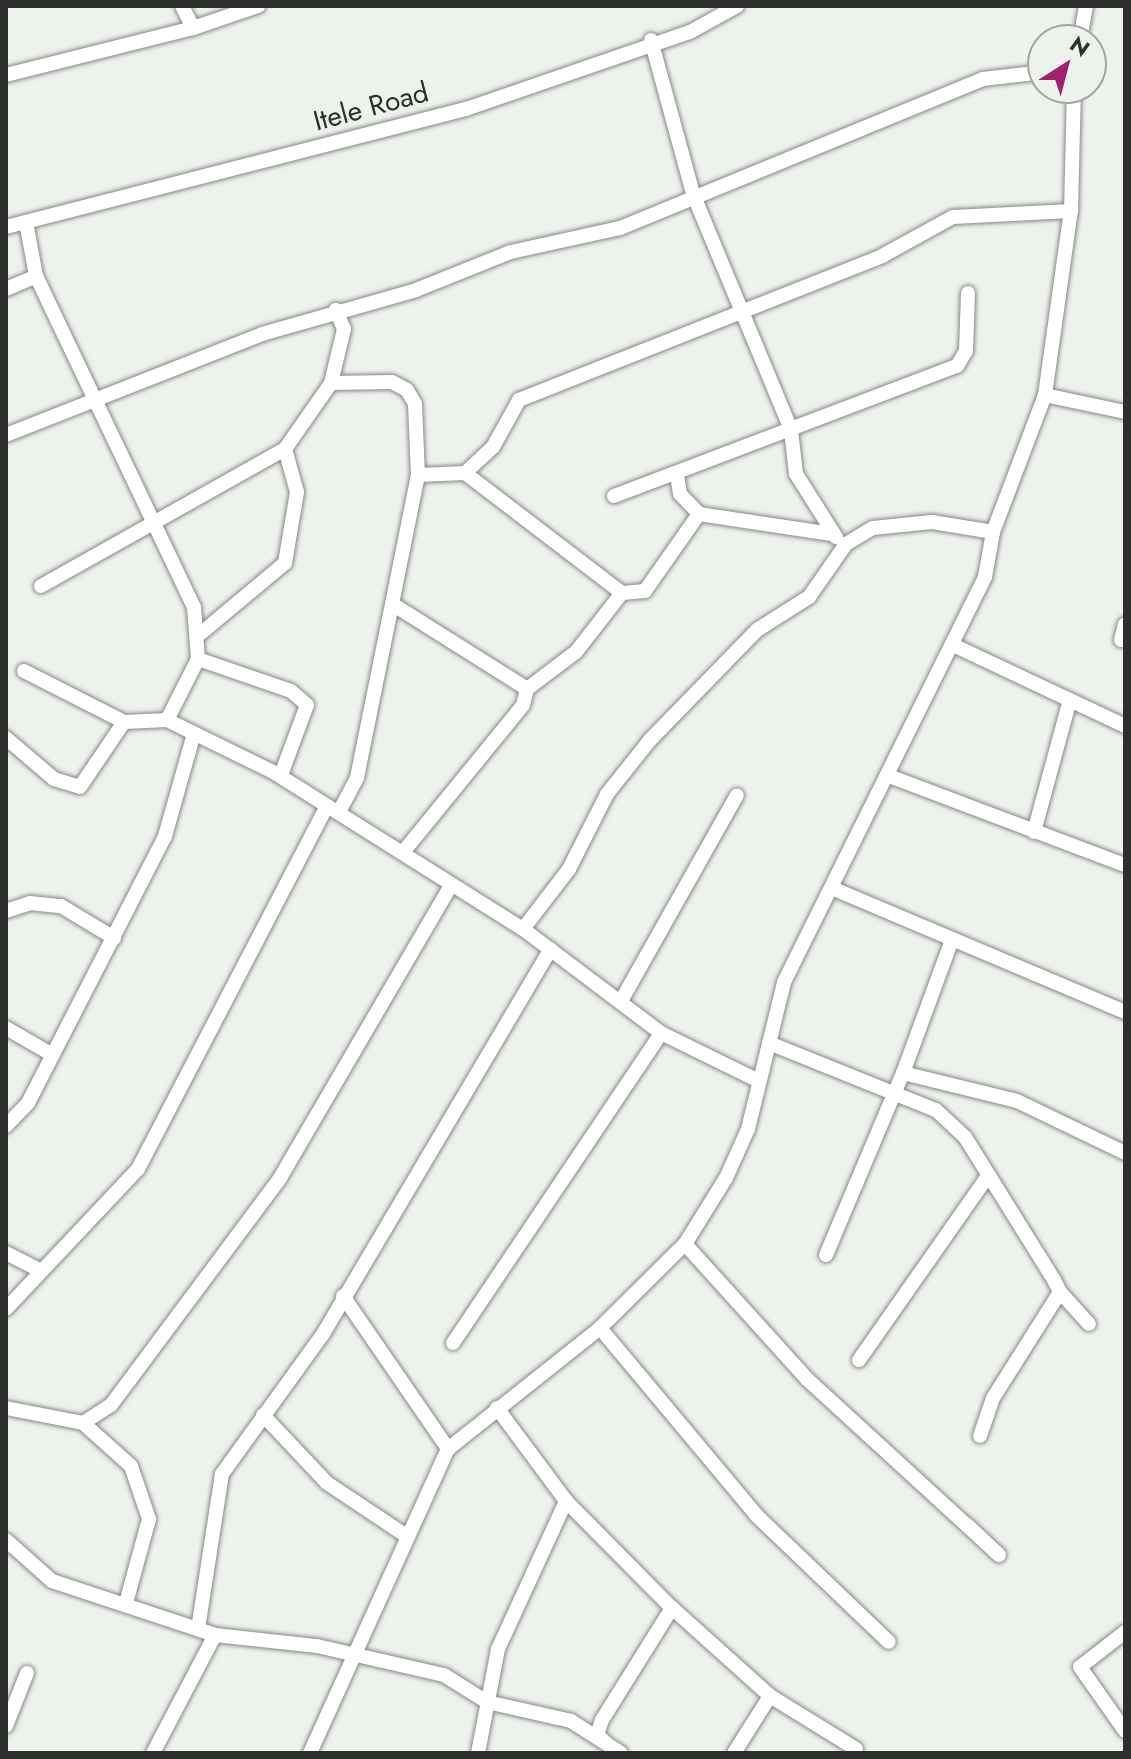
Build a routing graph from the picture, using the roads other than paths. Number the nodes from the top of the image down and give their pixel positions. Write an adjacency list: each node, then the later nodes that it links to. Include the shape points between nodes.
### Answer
1 (182, 6): 4 (street)
2 (258, 6): 4 (street)
3 (732, 6): 5 (street, Itele Road, via 690,32)
4 (193, 28): 7 (street)
5 (651, 40): 9 (street); 11 (street, Itele Road, via 574,76 466,109)
6 (1027, 74): 9 (street, via 983,79)
7 (6, 75)
8 (1074, 104): 10 (street)
9 (693, 194): 16 (street, via 620,228 511,252 416,290); 17 (street)
10 (1071, 211): 17 (street, via 953,217 882,256); 19 (street)
11 (26, 222): 12 (street, Itele Road); 13 (street)
12 (6, 227)
13 (36, 276): 14 (street); 20 (street)
14 (6, 289)
15 (968, 293): 22 (street, via 966,351 957,366)
16 (336, 310): 18 (street, via 344,329); 20 (street, via 155,371)
17 (738, 312): 22 (street); 25 (street, via 519,400 493,447)
18 (331, 383): 24 (street); 26 (street, via 392,382 407,390 415,404)
19 (1045, 395): 21 (street); 31 (street)
20 (96, 400): 23 (street); 30 (street)
21 (1125, 412)
22 (791, 430): 27 (street); 32 (street, via 796,474)
23 (6, 435)
24 (285, 449): 30 (street); 38 (street, via 297,492 285,563)
25 (465, 473): 26 (street); 35 (street)
26 (418, 475): 36 (street, via 404,517)
27 (677, 475): 28 (street); 29 (street, via 680,494)
28 (614, 496)
29 (699, 514): 32 (street); 35 (street, via 645,591)
30 (152, 522): 34 (street); 38 (street)
31 (993, 532): 33 (street, via 932,522 873,528); 40 (street, via 985,577)
32 (831, 534): 33 (street)
33 (846, 544): 60 (street, via 809,597 757,630 650,740 607,794 569,869)
34 (41, 586)
35 (622, 593): 43 (street, via 576,652)
36 (397, 607): 43 (street); 53 (street, via 376,656 357,778)
37 (1125, 624): 39 (street)
38 (200, 634): 41 (street)
39 (1121, 640)
40 (953, 645): 44 (street); 51 (street)
41 (198, 659): 45 (street); 50 (street, via 291,691 307,705 281,775)
42 (24, 671): 46 (street)
43 (527, 689): 55 (street, via 523,705)
44 (1069, 703): 47 (street); 54 (street)
45 (167, 720): 46 (street); 48 (street)
46 (124, 722): 49 (street, via 80,787 54,779)
47 (1125, 726)
48 (193, 737): 50 (street); 61 (street, via 165,836)
49 (6, 738)
50 (275, 773): 53 (street)
51 (889, 776): 54 (street); 58 (street)
52 (737, 795): 64 (street)
53 (332, 810): 55 (street); 79 (street, via 138,1169)
54 (1034, 832): 56 (street)
55 (404, 851): 57 (street)
56 (1125, 865)
57 (451, 885): 60 (street); 90 (street, via 280,1178 111,1405)
58 (834, 889): 62 (street); 68 (street, via 784,982)
59 (6, 911): 61 (street, via 30,903 61,906)
60 (523, 929): 63 (street)
61 (114, 938): 69 (street)
62 (952, 940): 65 (street); 70 (street)
63 (551, 949): 64 (street); 81 (street)
64 (621, 1001): 67 (street)
65 (1125, 1012)
66 (6, 1028): 69 (street)
67 (661, 1033): 71 (street); 85 (street)
68 (769, 1043): 71 (street); 72 (street)
69 (51, 1054): 73 (street, via 28,1103)
70 (903, 1073): 72 (street); 74 (street, via 1017,1101)
71 (759, 1081): 76 (street, via 726,1178)
72 (895, 1095): 75 (street, via 936,1110); 78 (street)
73 (6, 1126)
74 (1125, 1153)
75 (988, 1176): 80 (street); 86 (street)
76 (685, 1244): 84 (street); 94 (street, via 807,1379 999,1555)
77 (6, 1253): 79 (street)
78 (826, 1255)
79 (40, 1270): 82 (street)
80 (1060, 1292): 83 (street); 91 (street, via 993,1398)
81 (343, 1296): 89 (street); 92 (street)
82 (6, 1309)
83 (1089, 1324)
84 (600, 1328): 88 (street); 102 (street, via 757,1516)
85 (453, 1343)
86 (859, 1360)
87 (6, 1408): 90 (street)
88 (497, 1408): 92 (street); 93 (street)
89 (263, 1415): 95 (street, via 327,1483); 99 (street, via 222,1474)
90 (83, 1423): 97 (street, via 131,1466 149,1519)
91 (980, 1436)
92 (448, 1449): 95 (street)
93 (566, 1501): 98 (street); 106 (street, via 498,1649)
94 (967, 1525)
95 (405, 1535): 103 (street)
96 (6, 1540): 97 (street, via 52,1581)
97 (126, 1603): 99 (street)
98 (672, 1608): 105 (street); 109 (street, via 602,1720 597,1735)
99 (198, 1629): 101 (street)
100 (1125, 1632): 108 (street, via 1080,1667)
101 (215, 1635): 103 (street); 111 (street)
102 (889, 1642)
103 (359, 1654): 106 (street, via 444,1675); 112 (street)
104 (27, 1673): 107 (street)
105 (770, 1696): 110 (street); 114 (street)
106 (487, 1702): 109 (street, via 571,1721); 113 (street)
107 (6, 1726)
108 (1125, 1731)
109 (614, 1749)
110 (856, 1749)
111 (153, 1753)
112 (310, 1753)
113 (478, 1753)
114 (734, 1753)

